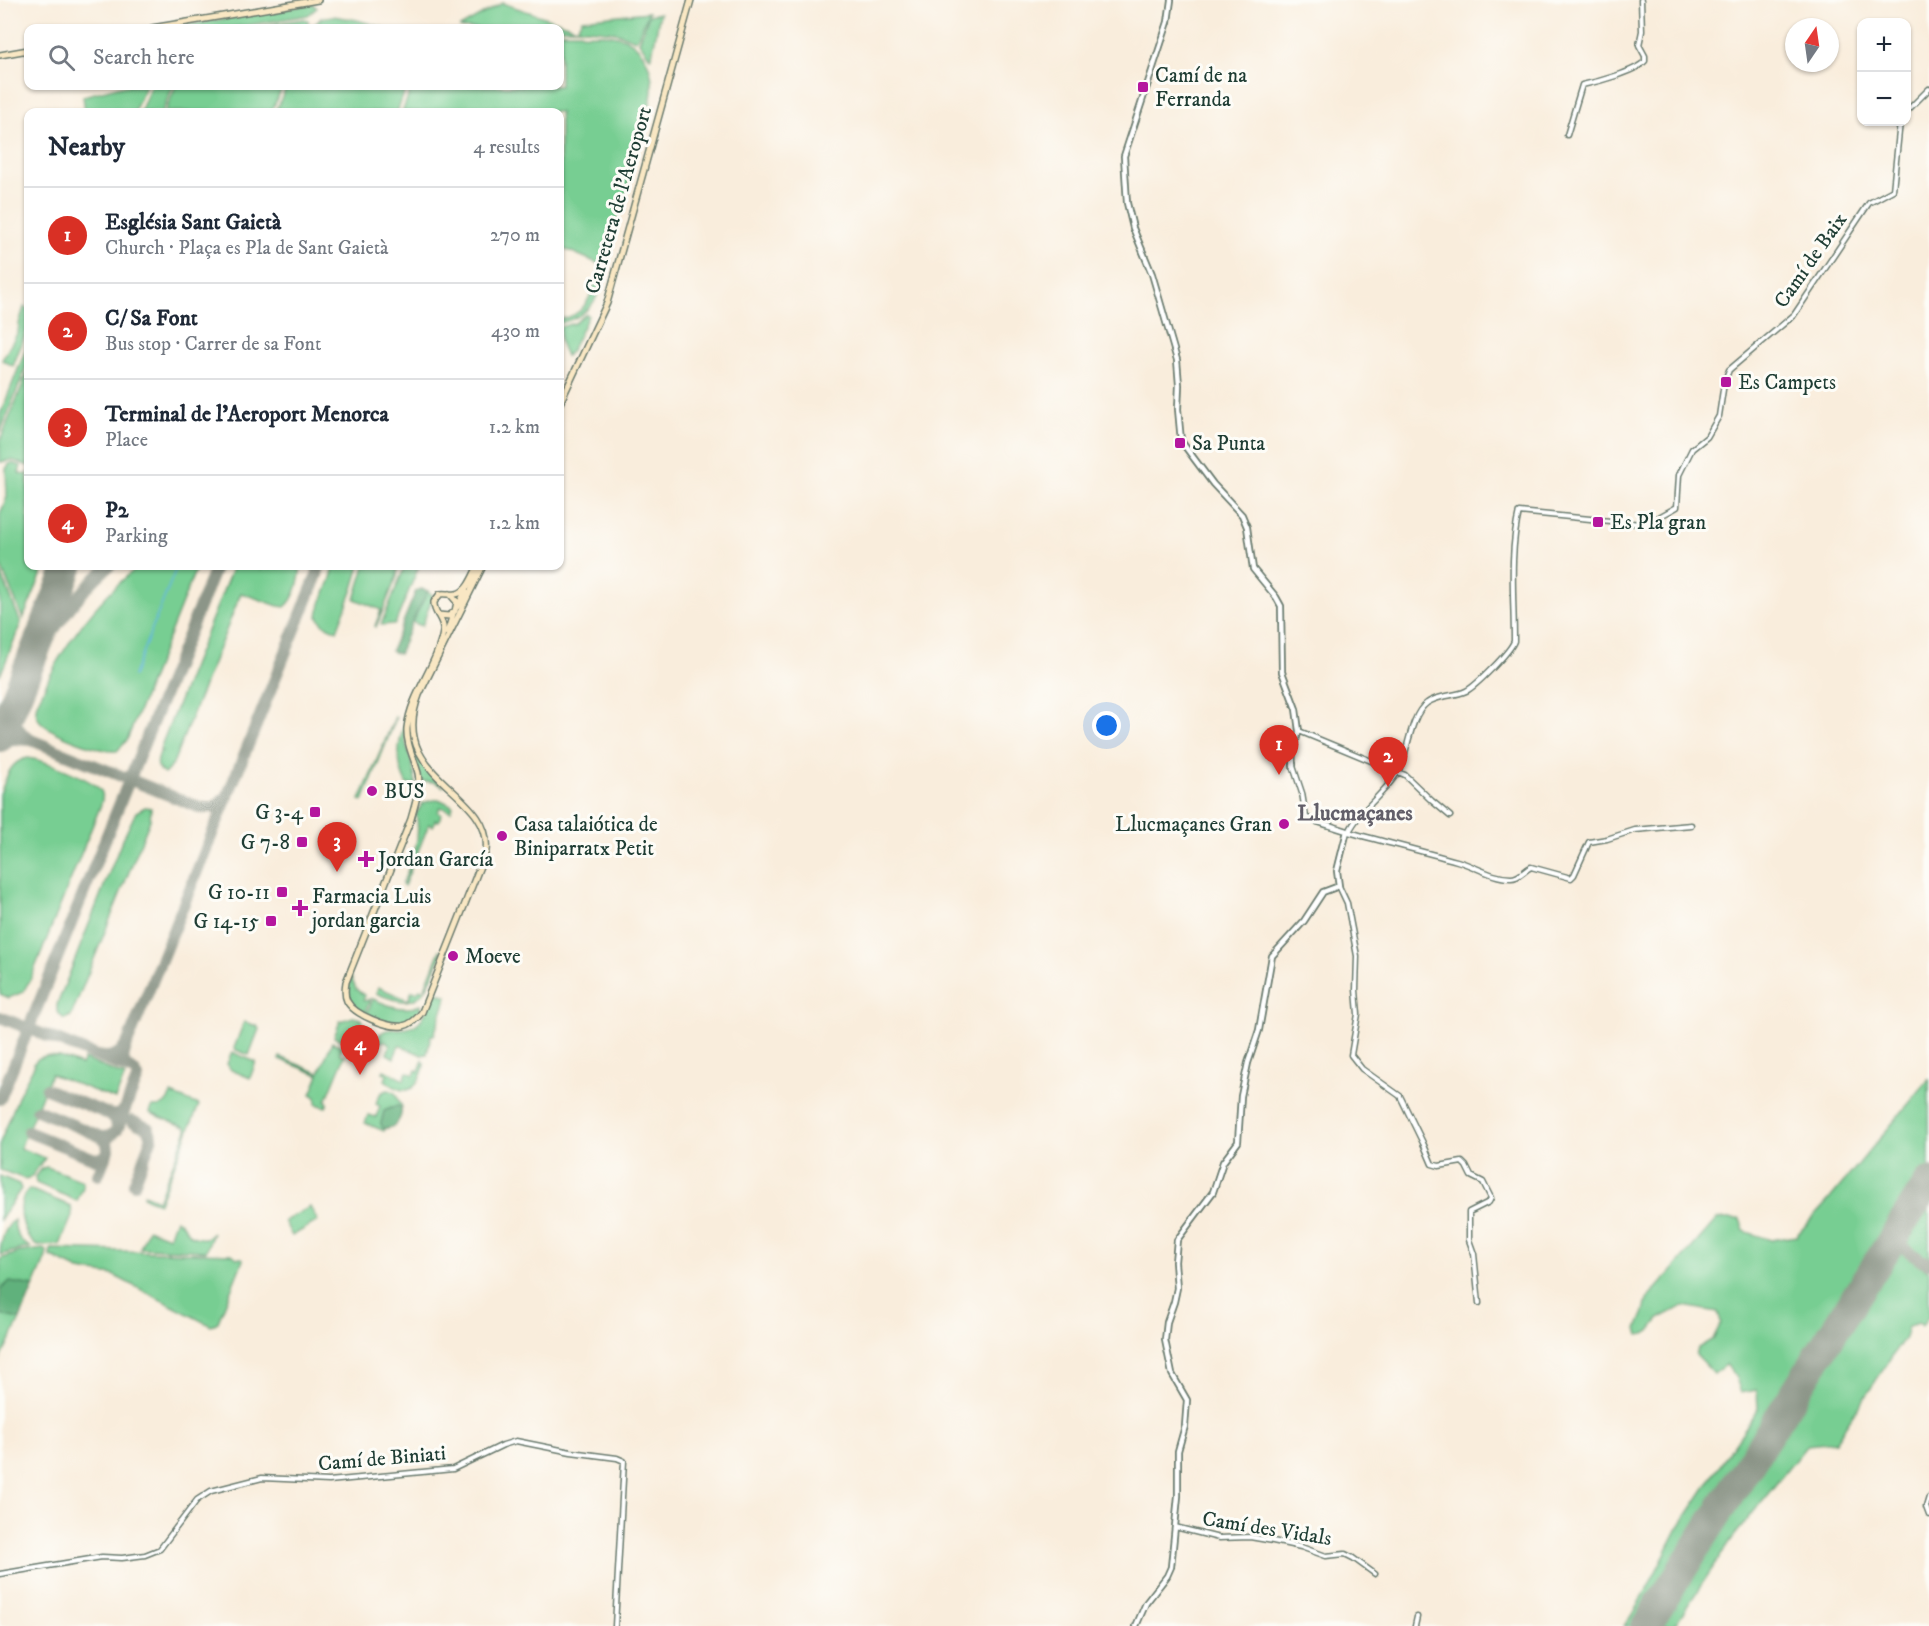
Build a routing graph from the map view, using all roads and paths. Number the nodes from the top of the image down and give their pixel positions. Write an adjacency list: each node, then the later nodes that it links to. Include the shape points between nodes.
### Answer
1 (318, 0): 5 (main road)
2 (691, 0): 12 (main road, Carretera de l'Aeroport, via 608,297)
3 (1172, 0): 21 (street, via 1124,156 1127,203 1177,360 1181,441 1244,520 1253,569 1281,606 1281,665)
4 (1641, 0): 11 (street, via 1639,45 1645,62 1582,85)
5 (176, 24)
6 (24, 51): 7 (main road)
7 (0, 55)
8 (1929, 89): 9 (street)
9 (1911, 107)
10 (1900, 126): 22 (street, Camí de Baix, via 1893,190 1869,203 1794,315 1729,370 1719,416 1707,437 1692,449 1679,475 1677,507 1641,524 1519,512 1514,532 1513,644 1467,691 1426,704 1406,742)
11 (1567, 135)
12 (564, 394)
13 (477, 570): 16 (main road, via 463,590)
14 (478, 570): 17 (main road)
15 (478, 570): 20 (main road)
16 (448, 593): 17 (main road, via 455,598); 18 (main road, via 435,599)
17 (457, 607): 19 (main road)
18 (437, 614): 19 (main road); 20 (main road, via 442,620 441,639 411,707 407,729 418,773 416,801 345,985 348,1003 355,1010 390,1025 404,1026 422,1012 486,851 486,836 478,820 429,767 414,737 418,699)
19 (453, 614): 20 (main road)
20 (439, 655)
21 (1299, 731): 22 (street); 24 (street, via 1293,765)
22 (1398, 771): 23 (street); 26 (street)
23 (1450, 816)
24 (1306, 818): 26 (street)
25 (1691, 825): 26 (street, via 1635,830 1589,842 1571,878 1531,867 1510,878 1490,874 1460,861)
26 (1348, 832): 27 (street, via 1337,871)
27 (1339, 886): 28 (street, via 1347,903 1357,956 1358,1014 1351,1055 1362,1069 1400,1095 1432,1164 1462,1162 1471,1176 1483,1182 1491,1198 1469,1212 1469,1240); 31 (street, via 1323,892 1304,921 1272,956 1259,1030 1245,1074 1238,1142 1223,1162 1213,1192 1176,1245 1177,1288 1165,1340 1170,1368 1188,1405 1178,1451)
28 (1479, 1303)
29 (1929, 1497): 30 (street)
30 (1929, 1515)
31 (1175, 1527): 33 (street, Camí des Vidals, via 1220,1538 1250,1537 1326,1556 1345,1554); 36 (street, via 1169,1572 1146,1603)
32 (0, 1574): 35 (street, Camí de Biniati, via 102,1557 145,1555 160,1549 198,1500 211,1491 244,1482 262,1478 328,1481 453,1469 516,1441 624,1461)
33 (1375, 1574)
34 (1417, 1617): 37 (street)
35 (615, 1626)
36 (1136, 1626)
37 (1415, 1626)

